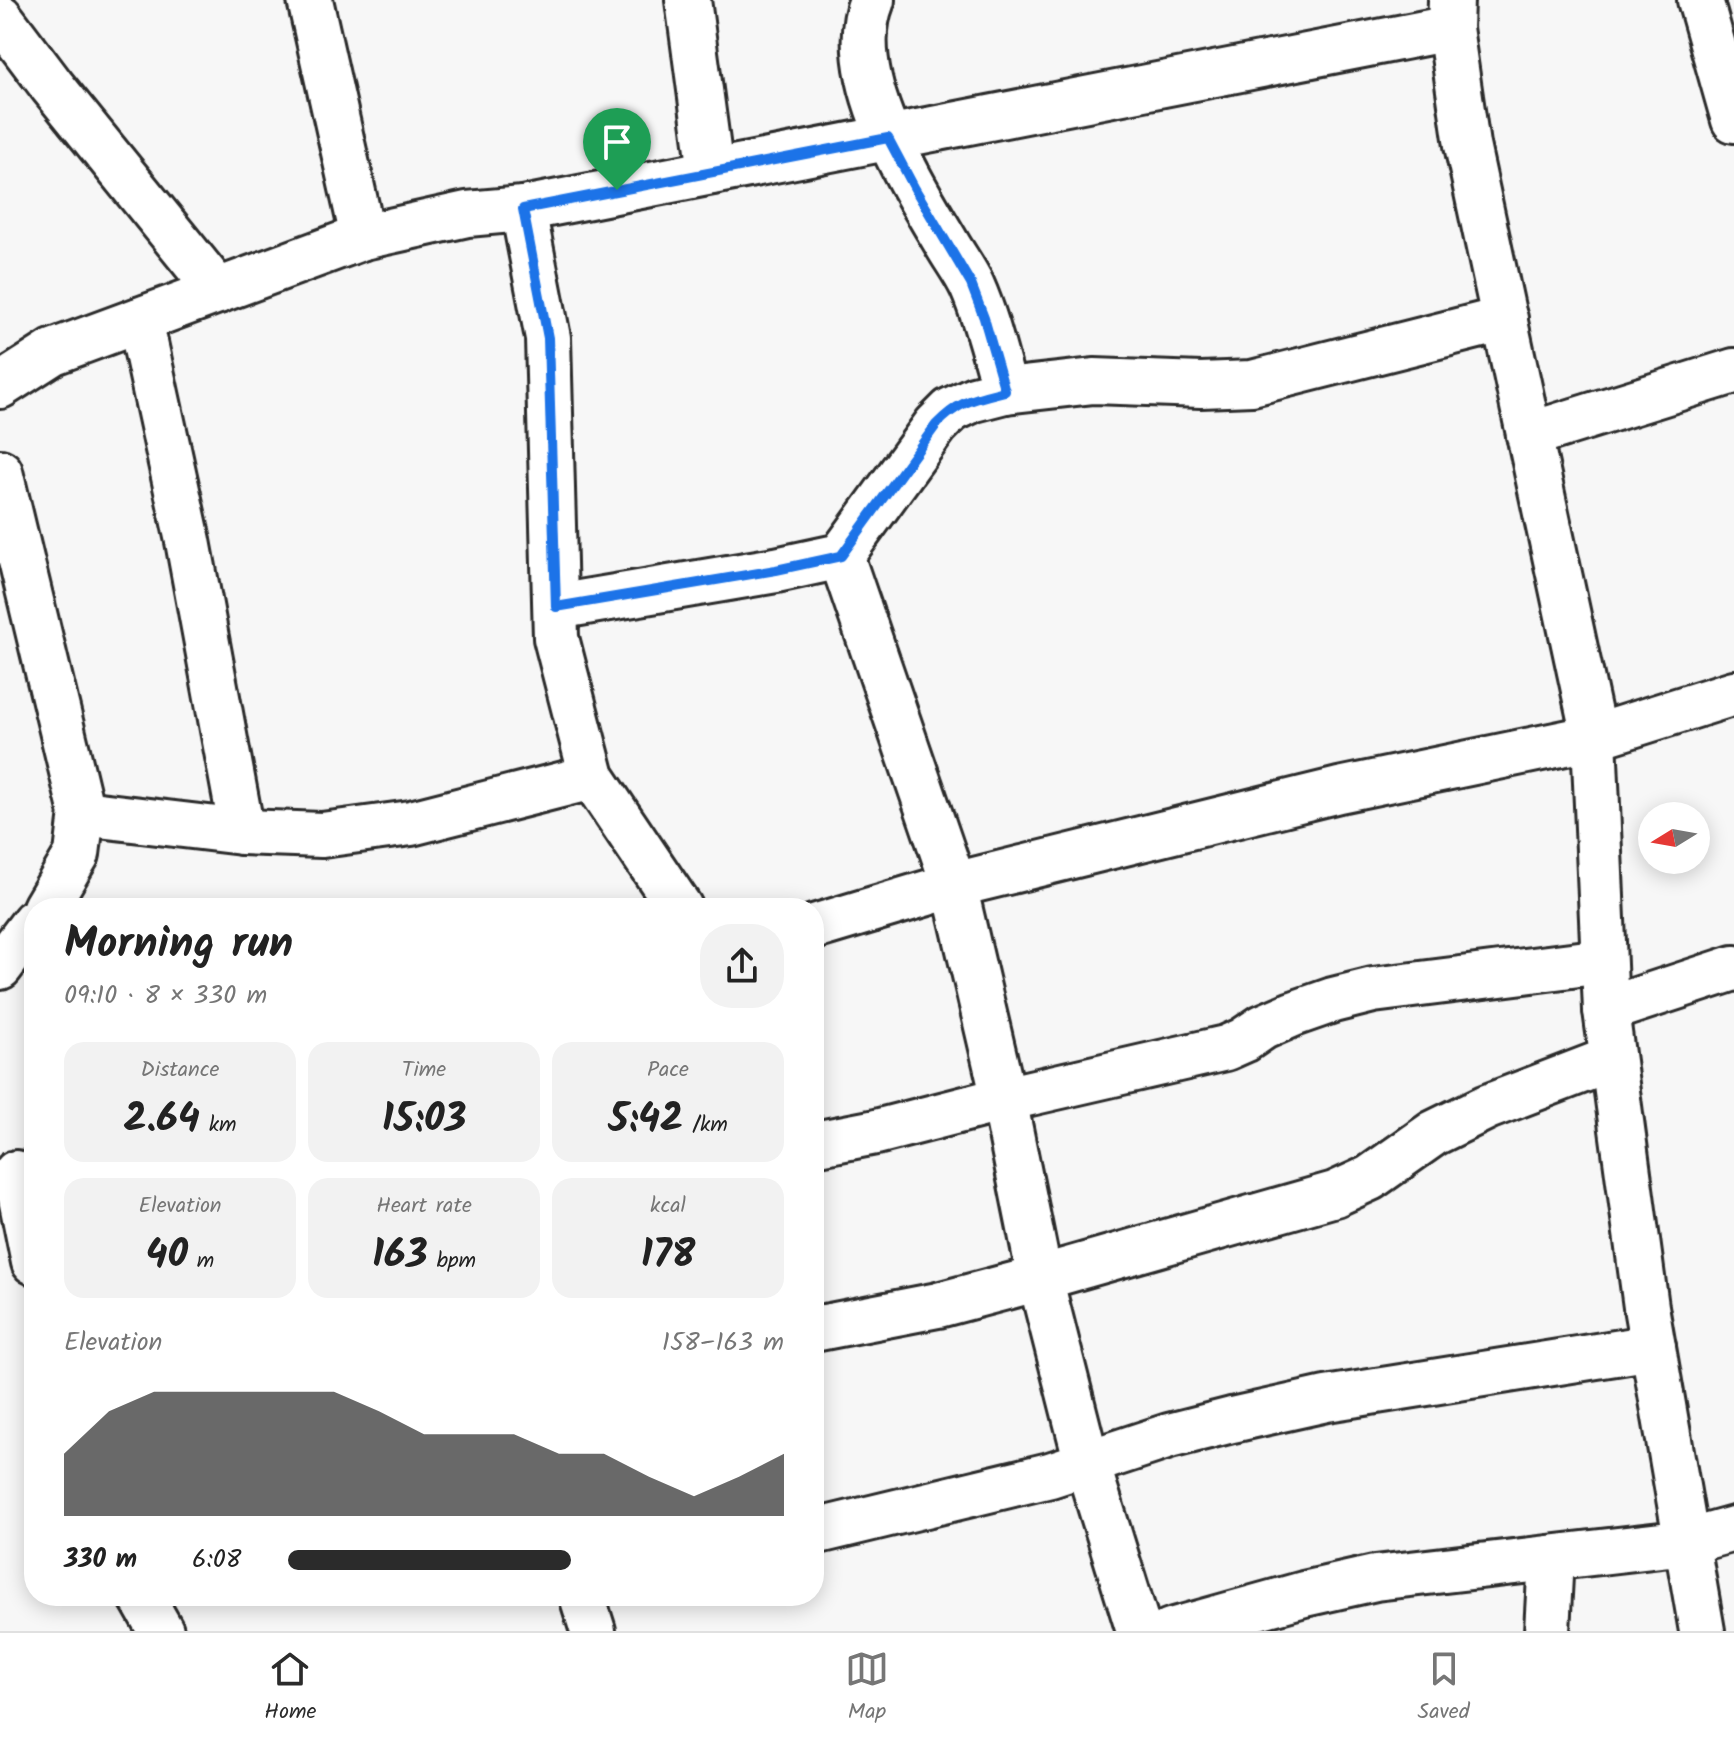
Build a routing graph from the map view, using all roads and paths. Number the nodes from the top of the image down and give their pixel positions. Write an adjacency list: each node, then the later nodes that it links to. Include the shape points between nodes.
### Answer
1 (310, 0): 11 (street)
2 (688, 0): 9 (street)
3 (872, 0): 8 (street, via 865,52)
4 (1700, 0): 7 (street)
5 (1451, 14): 8 (street); 13 (street, via 1467,145)
6 (0, 17): 12 (street)
7 (1734, 120)
8 (888, 138): 9 (street); 17 (street, via 971,284)
9 (711, 172): 10 (street)
10 (523, 209): 11 (street, via 467,214); 21 (street, via 548,338)
11 (363, 237): 12 (street)
12 (218, 291): 14 (street)
13 (1505, 319): 17 (street, via 1252,383 1094,381); 18 (street)
14 (140, 320): 16 (street, via 53,352); 26 (street)
15 (1734, 371): 18 (street)
16 (0, 386)
17 (1005, 391): 20 (street, via 951,410 936,425)
18 (1529, 435): 23 (street)
19 (0, 472): 25 (street)
20 (841, 556): 21 (street); 27 (street)
21 (556, 607): 24 (street, via 556,638)
22 (1734, 693): 23 (street)
23 (1594, 737): 27 (street, via 1339,790); 32 (street)
24 (592, 777): 26 (street, via 411,823 322,835); 29 (street)
25 (82, 813): 26 (street); 28 (street, via 77,854)
26 (242, 832)
27 (954, 885): 30 (street); 37 (street)
28 (51, 898)
29 (673, 898)
30 (824, 924)
31 (24, 935): 33 (street)
32 (1603, 961): 35 (street); 37 (street, via 1373,990 1293,1014 1226,1048)
33 (0, 967)
34 (1732, 971): 35 (street)
35 (1606, 1010): 36 (street)
36 (1612, 1059): 41 (street, via 1487,1107 1335,1194); 43 (street)
37 (1004, 1099): 38 (street); 41 (street)
38 (824, 1142)
39 (17, 1173): 40 (street)
40 (24, 1210)
41 (1040, 1278): 42 (street); 44 (street)
42 (824, 1327)
43 (1653, 1347): 44 (street, via 1326,1399 1182,1433); 47 (street)
44 (1087, 1463): 46 (street); 53 (street)
45 (1734, 1529): 47 (street)
46 (824, 1530)
47 (1687, 1542): 48 (street); 56 (street)
48 (1551, 1558): 54 (street, via 1375,1578); 55 (street)
49 (147, 1606): 51 (street)
50 (585, 1606): 52 (street)
51 (161, 1631)
52 (593, 1631)
53 (1139, 1631)
54 (1171, 1631)
55 (1547, 1631)
56 (1702, 1631)

